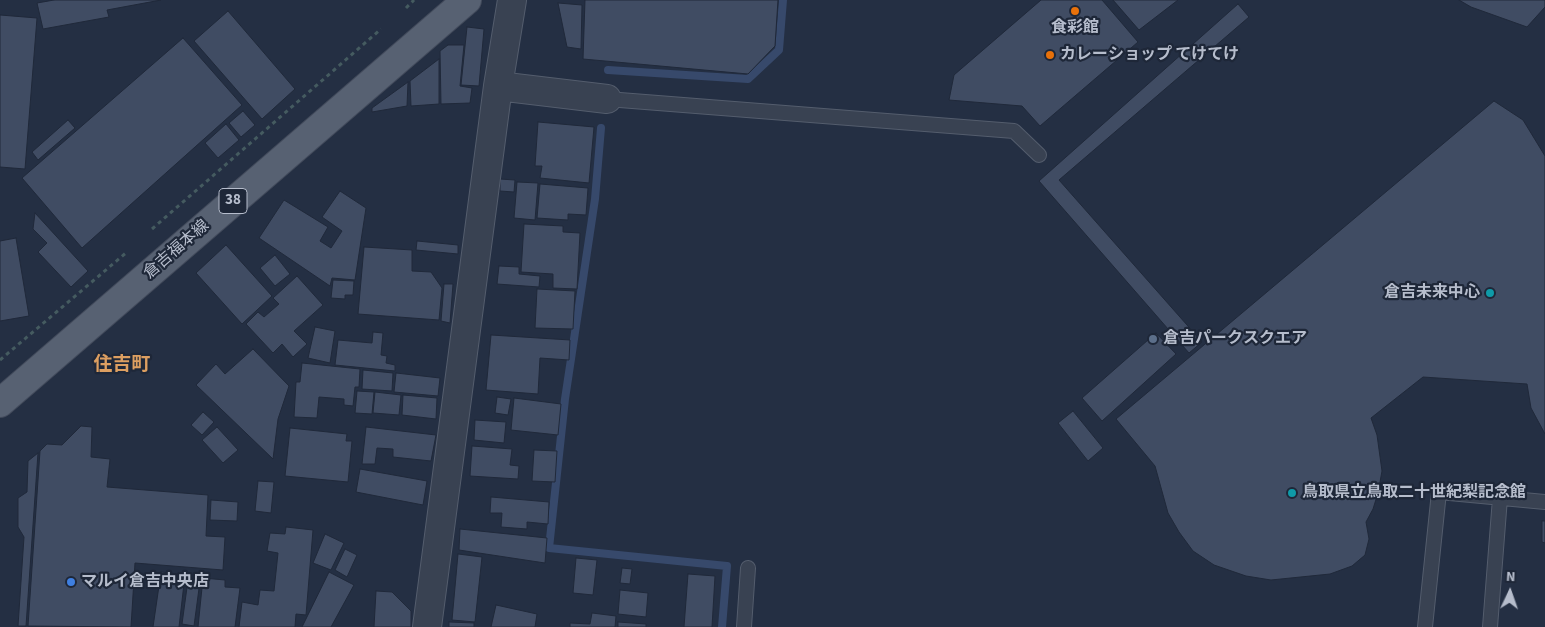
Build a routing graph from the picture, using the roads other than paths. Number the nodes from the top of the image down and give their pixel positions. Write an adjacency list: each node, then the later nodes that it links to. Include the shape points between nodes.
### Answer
1 (467, 0): 6 (main road, 倉吉福本線 / 38)
2 (512, 0): 3 (street)
3 (498, 86): 4 (street); 10 (street)
4 (607, 99): 5 (lane, via 1014,131)
5 (1040, 155)
6 (0, 402)
7 (1500, 498): 8 (lane); 12 (lane, via 1439,492); 13 (lane)
8 (1545, 502)
9 (748, 568): 11 (lane)
10 (427, 627)
11 (744, 627)
12 (1425, 627)
13 (1490, 627)

